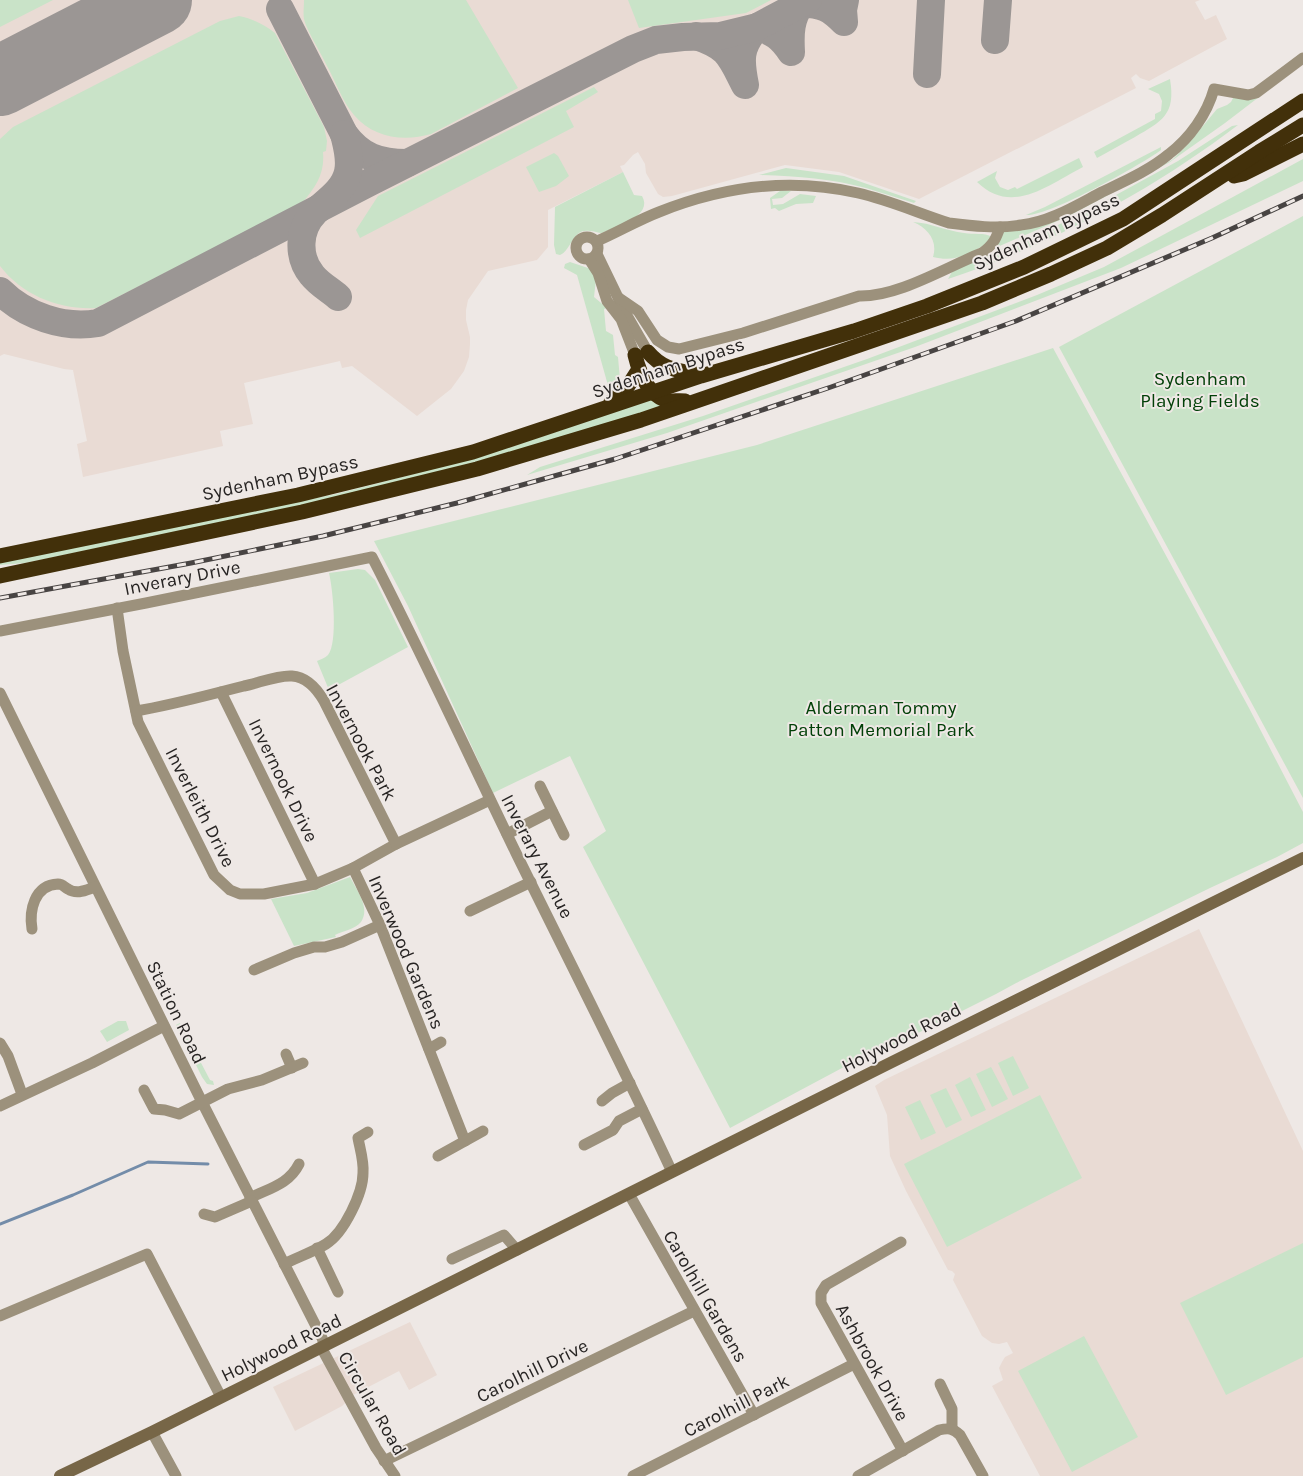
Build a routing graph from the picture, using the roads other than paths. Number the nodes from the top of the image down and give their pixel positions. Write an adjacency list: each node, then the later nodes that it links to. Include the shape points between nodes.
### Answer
1 (1303, 58): 6 (street, via 1256,93 1248,95 1214,89 1209,105 1186,138 1169,154 1122,182 1036,222)
2 (1303, 101): 11 (highway, Sydenham Bypass, via 1123,219 1024,267 854,331)
3 (1303, 125): 5 (highway, Sydenham Bypass)
4 (1303, 144): 5 (highway, via 1242,174)
5 (1214, 181): 13 (highway, Sydenham Bypass, via 1107,248 1051,274 982,303)
6 (1000, 227): 7 (street, via 958,224 857,193 785,185 733,189 708,196 658,213); 9 (street, via 996,240 982,253 912,284 874,296 859,296 686,348 668,347 657,340 638,311)
7 (597, 241): 8 (street, via 599,248); 8 (street, via 588,236 576,244 578,254 583,258)
8 (593, 256): 9 (street); 10 (street, via 607,301 621,319)
9 (619, 298): 10 (street)
10 (641, 359): 11 (highway); 12 (highway); 14 (highway, via 628,386)
11 (701, 376): 12 (highway, Sydenham Bypass)
12 (653, 391): 13 (highway, via 667,400); 14 (highway, Sydenham Bypass)
13 (694, 401): 17 (highway, Sydenham Bypass, via 641,420 437,480)
14 (606, 407): 15 (highway, Sydenham Bypass, via 474,452 350,483)
15 (0, 556)
16 (372, 557): 18 (street, Inverary Drive); 24 (street, Inverary Avenue)
17 (0, 576)
18 (118, 608): 19 (street, Inverary Drive); 22 (street, Inverleith Drive, via 123,652)
19 (0, 631)
20 (221, 692): 22 (street, Invernook Park); 28 (street, Invernook Park, via 286,676 303,679 313,685); 32 (street, Invernook Drive)
21 (0, 693): 33 (street, Station Road)
22 (136, 711): 32 (street, Inverleith Drive, via 143,734 220,882 240,894 264,894)
23 (540, 786): 25 (street)
24 (490, 800): 26 (street, Inverary Avenue); 28 (street, Inverleith Drive)
25 (552, 812): 26 (street); 27 (street)
26 (508, 834): 31 (street, Inverary Avenue)
27 (564, 835)
28 (396, 844): 30 (street, Inverleith Drive)
29 (1303, 858): 58 (main road, Holywood Road)
30 (352, 868): 32 (street, Inverleith Drive); 35 (street, Inverwood Gardens)
31 (531, 882): 34 (street); 45 (street, Inverary Avenue)
32 (315, 884)
33 (95, 887): 36 (street, via 80,892 57,884 47,887 37,894 24,916); 38 (street, Station Road)
34 (470, 911)
35 (380, 925): 37 (street, via 342,942 294,953); 41 (street, Inverwood Gardens)
36 (32, 929)
37 (254, 970)
38 (164, 1026): 47 (street); 49 (street, Station Road)
39 (441, 1042): 41 (street, Inverwood Gardens)
40 (0, 1043): 47 (street)
41 (429, 1049): 54 (street, Inverwood Gardens)
42 (286, 1054): 44 (street)
43 (303, 1063): 44 (street)
44 (292, 1068): 49 (street, via 232,1087)
45 (630, 1083): 48 (street); 51 (street, Inverary Avenue)
46 (144, 1090): 49 (street, via 154,1109 179,1114)
47 (22, 1094): 50 (street)
48 (602, 1101)
49 (202, 1102): 60 (street, Station Road)
50 (0, 1106)
51 (642, 1109): 55 (street, via 619,1121 613,1130); 58 (street, Inverary Avenue)
52 (483, 1131): 54 (street)
53 (368, 1132): 63 (street, via 358,1138 363,1176 353,1205 336,1236)
54 (465, 1141): 56 (street)
55 (584, 1145)
56 (438, 1156)
57 (299, 1164): 60 (street, via 288,1179)
58 (672, 1172): 59 (main road, Holywood Road)
59 (629, 1194): 64 (main road, Holywood Road); 68 (street, Carolhill Gardens)
60 (251, 1199): 61 (street, via 215,1216); 66 (street, Station Road)
61 (204, 1214)
62 (901, 1242): 71 (street, Ashbrook Drive, via 826,1285 821,1293 821,1303)
63 (317, 1248): 66 (street); 67 (street)
64 (517, 1250): 65 (street, via 504,1235); 70 (main road, Holywood Road)
65 (452, 1259)
66 (284, 1264): 70 (street, Station Road, via 322,1338)
67 (338, 1292)
68 (694, 1311): 74 (street, Carolhill Gardens); 78 (street, Carolhill Drive)
69 (0, 1316): 73 (street, via 147,1254)
70 (323, 1346): 73 (main road, Holywood Road); 78 (street, Circular Road)
71 (854, 1364): 74 (street, Carolhill Park); 77 (street, Ashbrook Drive)
72 (940, 1384): 75 (street, via 952,1409)
73 (222, 1397): 76 (main road, Holywood Road)
74 (754, 1415): 82 (street, Carolhill Park)
75 (952, 1429): 77 (street, via 939,1430); 84 (street, via 960,1435)
76 (152, 1432): 79 (main road, Holywood Road); 80 (street)
77 (902, 1451): 83 (street)
78 (384, 1461): 81 (street, Circular Road)
79 (60, 1476)
80 (176, 1476)
81 (395, 1476)
82 (633, 1476)
83 (858, 1476)
84 (983, 1476)

